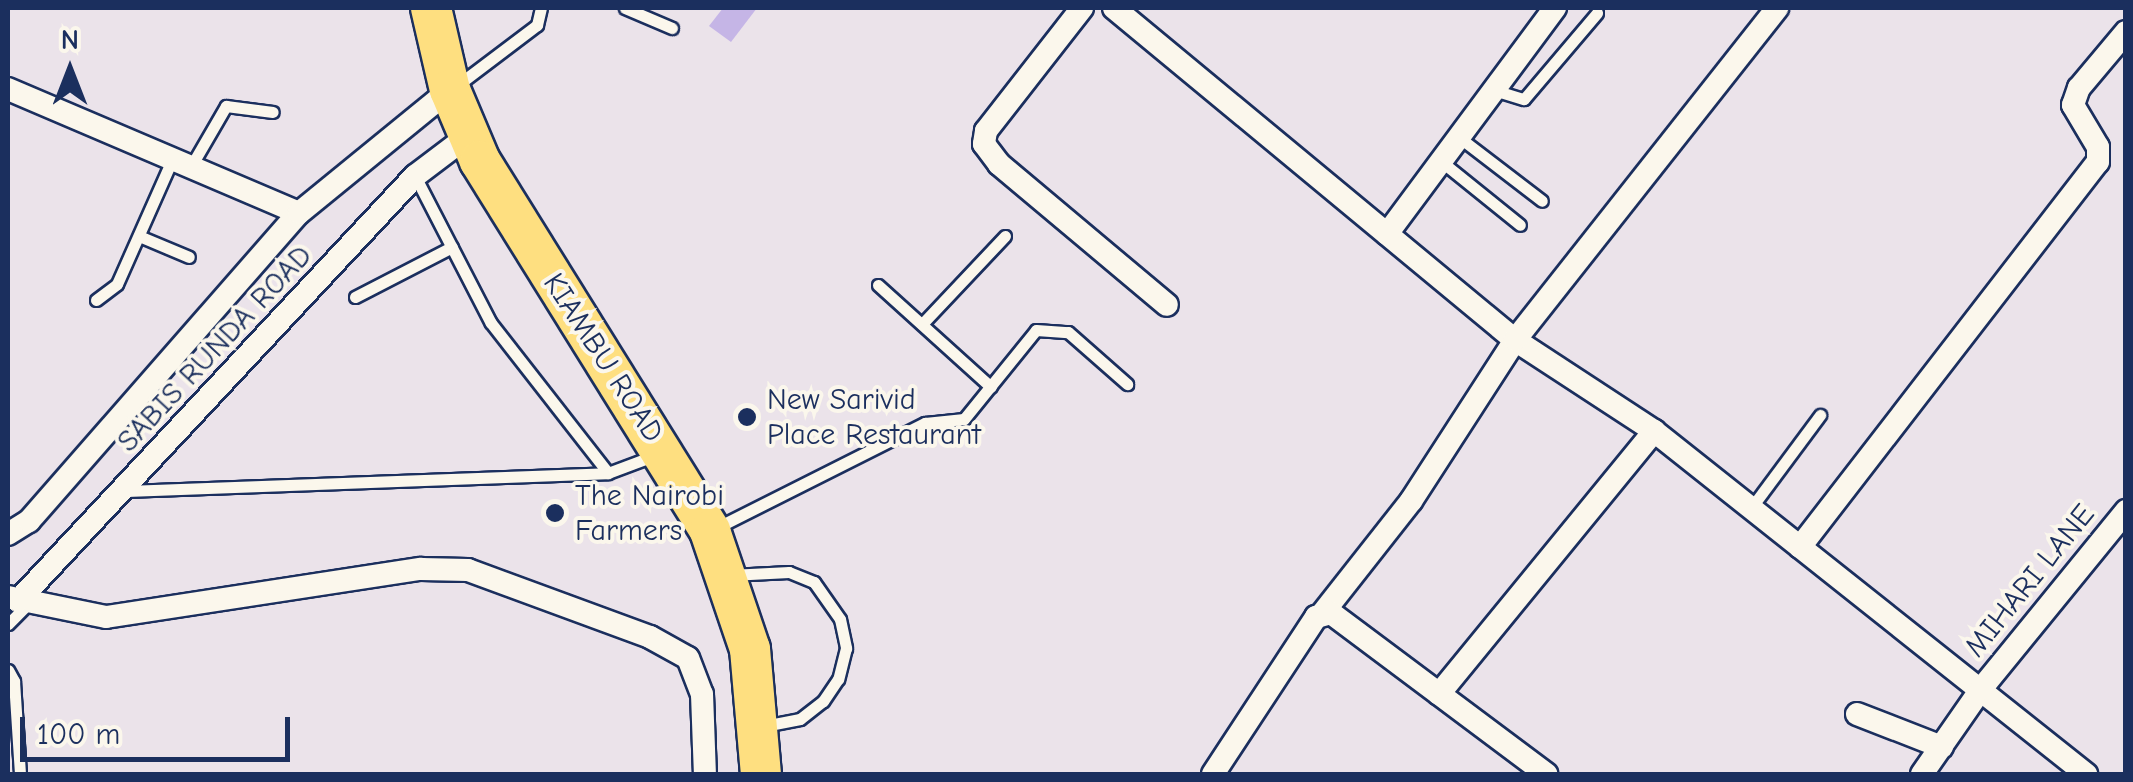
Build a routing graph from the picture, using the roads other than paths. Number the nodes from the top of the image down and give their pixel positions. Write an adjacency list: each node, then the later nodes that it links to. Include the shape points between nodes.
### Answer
1 (431, 8): 13 (highway, KIAMBU ROAD)
2 (552, 8): 9 (lane)
3 (625, 8): 10 (lane)
4 (1082, 8): 32 (street, via 986,132 984,144 999,164)
5 (1114, 8): 24 (street)
6 (1555, 8): 14 (street)
7 (1777, 8): 34 (street)
8 (1598, 12): 14 (lane, via 1524,100)
9 (541, 13): 13 (lane)
10 (672, 28)
11 (2126, 32): 46 (street, via 2079,88 2073,105 2098,147 2098,162)
12 (8, 89): 19 (street)
13 (450, 90): 16 (highway, KIAMBU ROAD); 22 (street)
14 (1496, 91): 17 (street)
15 (273, 112): 19 (lane, via 226,106)
16 (469, 135): 20 (street, SABIS RUNDA ROAD); 39 (highway, KIAMBU ROAD, via 522,236)
17 (1460, 138): 18 (street); 21 (lane)
18 (1442, 162): 23 (lane); 24 (street)
19 (181, 164): 22 (street); 25 (lane)
20 (414, 176): 27 (lane); 41 (street, SABIS RUNDA ROAD)
21 (1542, 201)
22 (298, 212): 45 (street, via 29,521)
23 (1520, 225)
24 (1387, 234): 34 (street)
25 (139, 236): 28 (lane); 31 (lane, via 117,284)
26 (1005, 236): 33 (lane)
27 (452, 247): 30 (lane); 40 (lane, via 491,323)
28 (190, 257)
29 (878, 285): 33 (lane)
30 (355, 297)
31 (96, 300)
32 (1168, 304)
33 (922, 324): 36 (lane)
34 (1516, 340): 38 (street); 49 (street, via 1410,501)
35 (1127, 384): 36 (lane, via 1068,332 1046,328 1028,337)
36 (990, 386): 44 (lane, via 964,419 925,423)
37 (1820, 415): 42 (lane)
38 (1654, 430): 42 (street); 53 (street)
39 (665, 452): 40 (lane); 44 (highway, KIAMBU ROAD)
40 (608, 472): 41 (lane)
41 (126, 491): 48 (street, SABIS RUNDA ROAD)
42 (1751, 508): 46 (street)
43 (2126, 510): 52 (street, MIHARI LANE)
44 (710, 532): 47 (highway, KIAMBU ROAD)
45 (8, 534)
46 (1800, 547): 52 (street)
47 (726, 575): 55 (highway, KIAMBU ROAD, via 750,649); 55 (lane, via 789,572 814,582 840,619 846,648 838,680 823,701 800,719)
48 (18, 601): 50 (lane); 58 (street, via 81,616 132,616 422,569 468,570 650,637 688,658 702,694)
49 (1322, 614): 53 (street, via 1331,613); 60 (street)
50 (8, 624)
51 (8, 670): 57 (lane)
52 (1981, 689): 56 (street, MIHARI LANE); 63 (street)
53 (1439, 694): 61 (street)
54 (1857, 714): 56 (street)
55 (760, 727): 59 (highway, KIAMBU ROAD)
56 (1942, 747): 62 (street, MIHARI LANE)
57 (20, 774)
58 (704, 774)
59 (761, 774)
60 (1213, 774)
61 (1546, 774)
62 (1922, 774)
63 (2086, 774)

